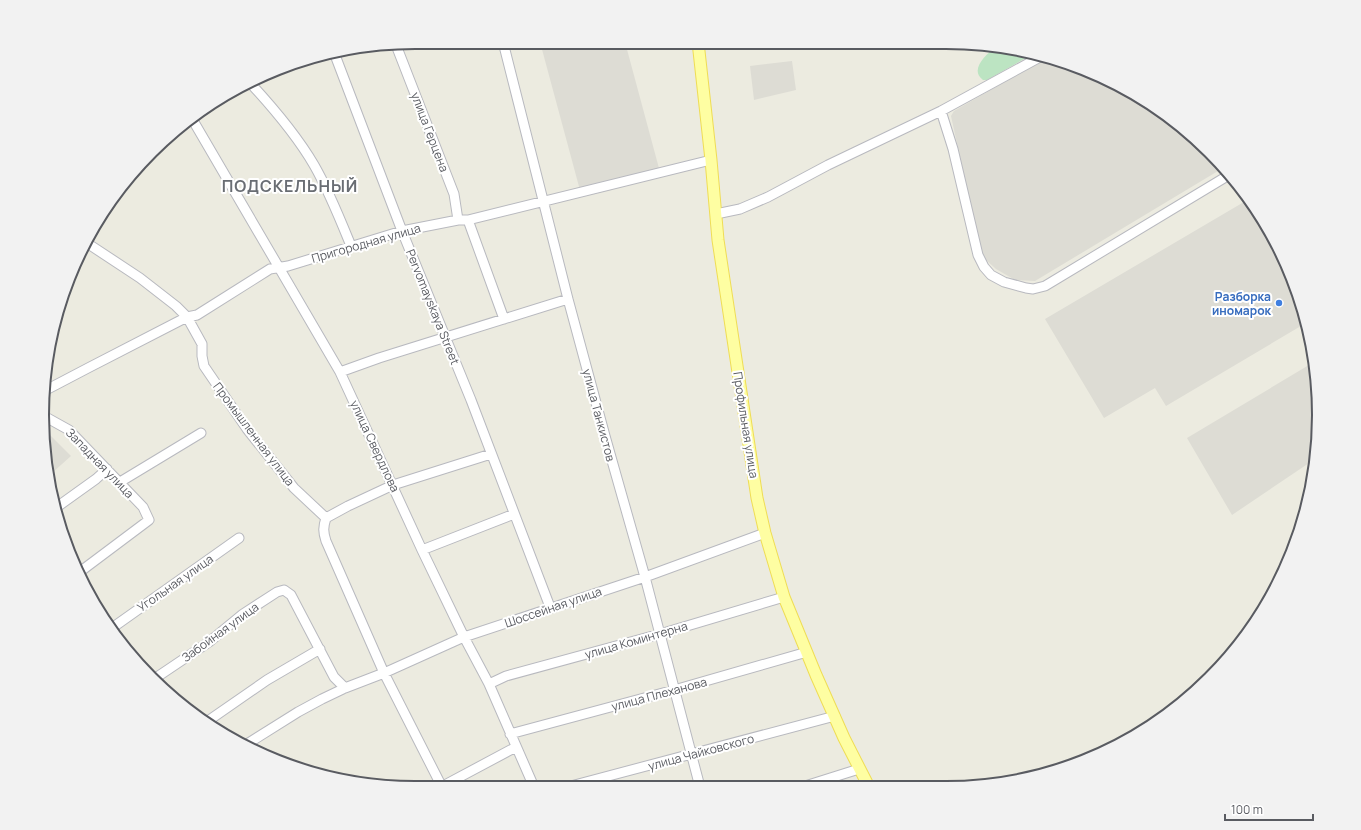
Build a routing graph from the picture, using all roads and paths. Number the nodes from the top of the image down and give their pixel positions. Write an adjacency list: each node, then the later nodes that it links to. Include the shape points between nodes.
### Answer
1 (505, 49): 11 (street, улица Танкистов)
2 (699, 49): 9 (main road, Профильная улица)
3 (398, 50): 13 (street, улица Герцена, via 454,194)
4 (336, 58): 15 (street, Pervomayskaya Street)
5 (1035, 60): 7 (street)
6 (254, 87): 17 (street, via 282,118 314,165)
7 (941, 111): 10 (street, via 953,149 978,255 992,275 1016,286 1033,289 1045,286); 12 (street, via 768,197 740,209)
8 (195, 123): 18 (street, улица Свердлова)
9 (711, 160): 11 (street, Пригородная улица); 12 (main road, Профильная улица)
10 (1224, 178)
11 (544, 202): 14 (street, Пригородная улица); 19 (street, улица Танкистов)
12 (716, 214): 34 (main road, Профильная улица, via 756,491)
13 (458, 220): 14 (street, Пригородная улица); 15 (street, Пригородная улица)
14 (468, 220): 21 (street)
15 (402, 231): 17 (street, Пригородная улица); 22 (street, Pervomayskaya Street)
16 (91, 246): 20 (street, Промышленная улица, via 140,278)
17 (351, 246): 18 (street, Пригородная улица)
18 (278, 267): 20 (street, Пригородная улица, via 270,269 198,315); 23 (street, улица Свердлова)
19 (568, 299): 21 (street); 38 (street, улица Танкистов)
20 (187, 317): 24 (street, Пригородная улица); 33 (street, Промышленная улица, via 202,344 204,366 247,429 294,488)
21 (504, 319): 22 (street)
22 (446, 338): 23 (street); 27 (street, Pervomayskaya Street)
23 (340, 372): 30 (street, улица Свердлова)
24 (50, 388)
25 (49, 419): 28 (street, Западная улица, via 69,430)
26 (201, 434): 29 (street)
27 (491, 454): 30 (street); 32 (street, Pervomayskaya Street)
28 (107, 469): 29 (street, Западная улица); 31 (street)
29 (120, 482): 37 (street, Западная улица, via 143,507 149,520)
30 (393, 485): 33 (street); 36 (street, улица Свердлова)
31 (60, 505)
32 (514, 514): 36 (street); 40 (street, Pervomayskaya Street)
33 (326, 518): 46 (street, via 323,534)
34 (765, 533): 38 (street, Шоссейная улица); 39 (main road, Профильная улица)
35 (239, 538): 41 (street, Угольная улица)
36 (422, 550): 43 (street, улица Свердлова)
37 (83, 569)
38 (645, 576): 40 (street, Шоссейная улица); 42 (street, улица Танкистов)
39 (784, 596): 42 (street, улица Коминтерна); 45 (main road, Профильная улица)
40 (550, 608): 43 (street, Шоссейная улица)
41 (116, 625)
42 (660, 634): 48 (street, улица Коминтерна, via 506,676); 50 (street, улица Танкистов)
43 (464, 637): 46 (street, Шоссейная улица); 48 (street, улица Свердлова)
44 (320, 649): 47 (street, Забойная улица, via 291,595 284,590 276,592 243,614 209,642); 49 (street, via 334,677); 52 (street, via 267,680)
45 (807, 652): 50 (street, улица Плеханова); 51 (main road, Профильная улица)
46 (384, 672): 49 (street, Шоссейная улица); 58 (street)
47 (158, 676)
48 (489, 684): 53 (street, улица Свердлова)
49 (345, 688): 54 (street, Шоссейная улица, via 298,712)
50 (674, 690): 53 (street, улица Плеханова); 56 (street, улица Танкистов)
51 (835, 716): 56 (street, улица Чайковского); 57 (main road, Профильная улица)
52 (211, 719)
53 (510, 734): 55 (street, улица Свердлова)
54 (251, 742)
55 (516, 747): 59 (street); 60 (street, улица Свердлова)
56 (692, 754): 61 (street, улица Чайковского); 62 (street, улица Танкистов)
57 (859, 768): 63 (street); 64 (main road, Профильная улица)
58 (439, 781)
59 (453, 781)
60 (531, 781)
61 (590, 781)
62 (699, 781)
63 (820, 781)
64 (866, 781)

